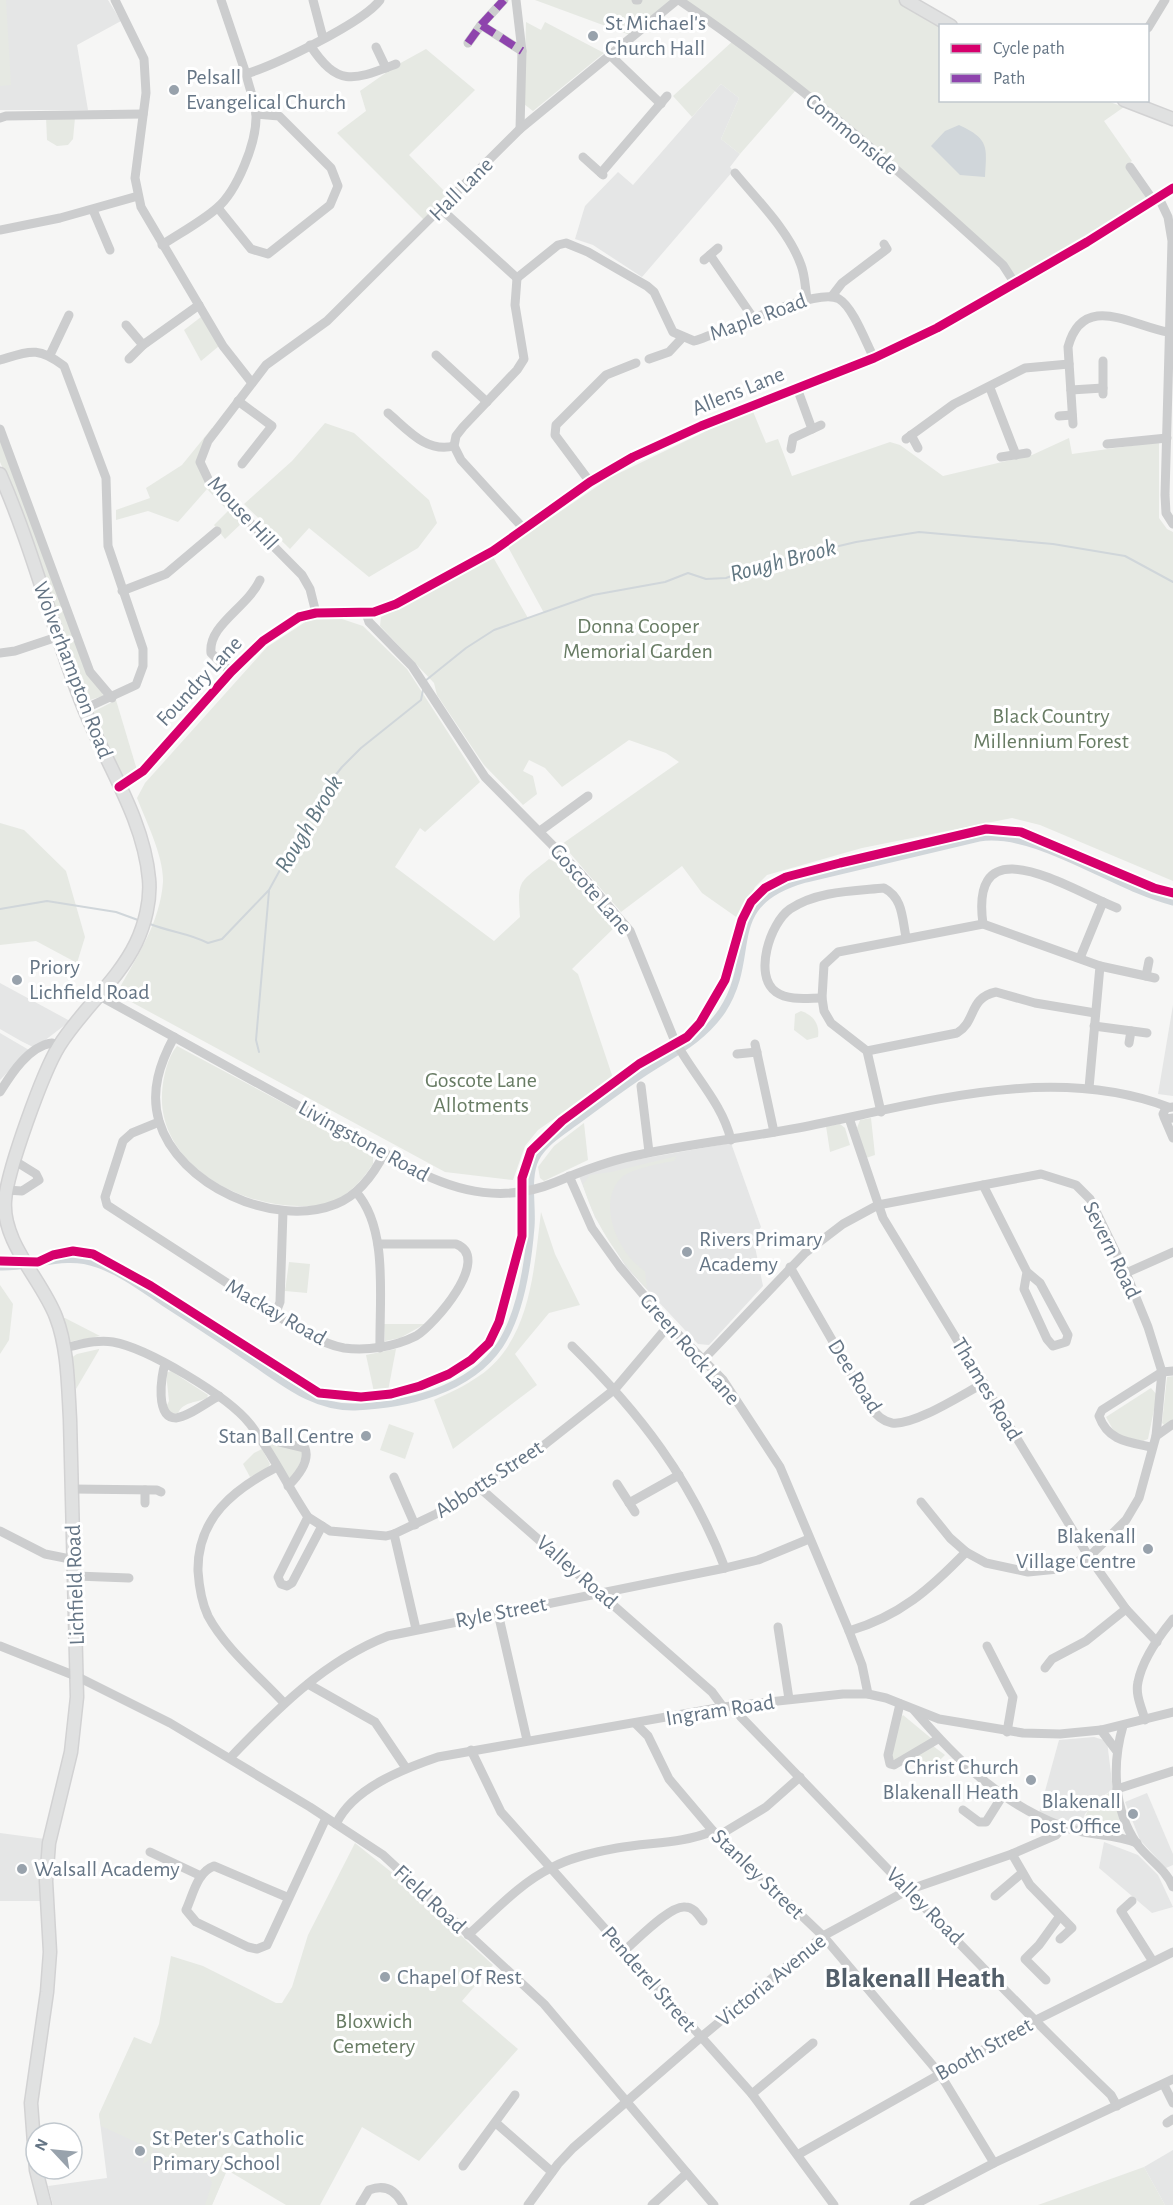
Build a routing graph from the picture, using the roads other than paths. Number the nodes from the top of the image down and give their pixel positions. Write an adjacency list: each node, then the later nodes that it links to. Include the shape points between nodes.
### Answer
1 (114, 0): 23 (street, via 144,59)
2 (221, 0): 21 (street)
3 (313, 0): 13 (street)
4 (380, 0): 13 (street, via 369,11)
5 (504, 0): 11 (street)
6 (516, 0): 17 (street)
7 (678, 0): 18 (street, Hall Lane); 44 (street, Commonside, via 749,47 1003,265)
8 (906, 0): 10 (main road)
9 (1165, 0): 12 (street)
10 (948, 24)
11 (481, 25): 14 (street); 17 (street)
12 (1149, 26)
13 (323, 38): 15 (street)
14 (468, 43)
15 (310, 45): 20 (street, via 321,60 344,76 356,79); 21 (street)
16 (376, 47): 20 (street)
17 (522, 51): 27 (street)
18 (610, 55): 27 (street, Hall Lane); 28 (street, via 664,100 602,174)
19 (396, 64): 20 (street)
20 (386, 68)
21 (246, 74): 24 (street)
22 (1129, 102): 26 (main road)
23 (143, 114): 25 (street); 32 (street, via 136,166)
24 (256, 114): 34 (street, via 251,149); 34 (street, via 279,116 331,168 337,179 336,193 330,206 268,254 251,249)
25 (0, 118)
26 (1173, 119)
27 (520, 129): 35 (street, Hall Lane)
28 (583, 157)
29 (1130, 167): 33 (street)
30 (735, 174): 46 (street, via 741,187 796,253)
31 (1173, 188): 33 (street, Allens Lane)
32 (138, 196): 36 (street); 40 (street)
33 (1155, 198): 38 (street, via 1168,217); 44 (street, Allens Lane)
34 (218, 208): 40 (street)
35 (441, 209): 43 (street); 63 (street, Hall Lane, via 343,306 266,365)
36 (93, 210): 37 (street); 42 (street)
37 (0, 230)
38 (1172, 241): 51 (street)
39 (884, 244): 45 (street, via 887,249 842,283)
40 (162, 245): 47 (street)
41 (718, 248): 49 (street, via 707,258)
42 (110, 250)
43 (517, 278): 52 (street, Maple Road, via 558,245 573,244 654,292 673,332); 68 (street, via 515,305 524,359)
44 (1014, 282): 57 (street, Allens Lane, via 937,328)
45 (832, 296): 46 (street, Maple Road); 57 (street, Maple Road, via 849,310)
46 (807, 298): 49 (street, Maple Road)
47 (199, 305): 53 (street); 63 (street, via 223,346)
48 (70, 315): 54 (street)
49 (754, 319): 52 (street, Maple Road, via 694,341)
50 (126, 325): 53 (street)
51 (1168, 332): 61 (street, via 1112,315 1096,316 1081,324 1071,336); 70 (street)
52 (682, 338): 56 (street, via 676,348)
53 (143, 345): 58 (street)
54 (50, 355): 59 (street, via 35,351); 88 (street, via 64,366 106,478 106,540)
55 (437, 355): 68 (street)
56 (653, 355)
57 (874, 358): 64 (street, Allens Lane)
58 (129, 359)
59 (0, 360)
60 (1103, 361): 66 (street, via 1103,391)
61 (1068, 364): 65 (street, via 1025,368); 66 (street)
62 (631, 367): 83 (street, via 606,375 556,425 555,435)
63 (252, 383): 67 (street, Mouse Hill)
64 (797, 388): 77 (street, via 816,427 793,438); 83 (street, Allens Lane, via 643,453)
65 (990, 388): 76 (street, via 954,404 908,437); 79 (street)
66 (1071, 390): 71 (street, via 1073,419)
67 (238, 401): 81 (street, via 274,424); 91 (street, Mouse Hill, via 208,441 200,462 209,480 302,575)
68 (487, 402): 75 (street, via 456,436)
69 (388, 413): 75 (street, via 424,444 436,448)
70 (1170, 414): 73 (street)
71 (1059, 416)
72 (0, 429): 98 (street, Wolverhampton Road, via 90,672)
73 (1167, 438): 74 (street); 84 (street, via 1166,513)
74 (1107, 444)
75 (454, 446): 85 (street, via 461,460)
76 (918, 448)
77 (791, 449)
78 (1027, 453): 79 (street)
79 (1016, 455): 80 (street)
80 (1001, 457)
81 (242, 464)
82 (0, 474): 94 (main road, Wolverhampton Road)
83 (590, 482): 85 (street, Allens Lane)
84 (1173, 524)
85 (524, 529): 92 (street, Allens Lane, via 461,570 396,604)
86 (217, 531): 88 (street, via 166,574)
87 (260, 580): 89 (street)
88 (122, 591): 98 (street, via 144,659 136,685)
89 (254, 592): 90 (street); 95 (street)
90 (262, 599)
91 (316, 613): 92 (street, Allens Lane); 97 (street, Foundry Lane, via 299,617 263,641)
92 (366, 613): 102 (street, Goscote Lane, via 369,622 405,656 485,777)
93 (200, 634): 95 (street)
94 (57, 637): 96 (street); 99 (main road, Wolverhampton Road)
95 (212, 638): 97 (street, via 212,653)
96 (0, 653)
97 (231, 672): 100 (street, Foundry Lane, via 143,771)
98 (112, 698): 99 (street)
99 (84, 710): 100 (main road, Wolverhampton Road)
100 (119, 787): 110 (main road, Wolverhampton Road, via 145,854 150,880 147,912 124,965)
101 (588, 795): 102 (street)
102 (540, 831): 130 (street, Goscote Lane, via 630,931 682,1056 722,1112)
103 (1103, 902): 104 (street); 105 (street, via 1056,881 1005,868 992,874 983,885); 107 (street)
104 (1117, 908)
105 (982, 924): 106 (street); 107 (street)
106 (906, 938): 111 (street, via 832,956 824,965); 111 (street, via 900,904 884,888 822,895 790,909 768,940 767,979 775,992 784,996)
107 (1080, 958): 109 (street)
108 (1149, 961): 109 (street, via 1150,977)
109 (1100, 966): 112 (street)
110 (98, 995): 116 (street, Livingstone Road); 118 (main road, Lichfield Road)
111 (822, 998): 119 (street, via 827,1018)
112 (1095, 1013): 113 (street); 119 (street, via 996,992 979,999 957,1033)
113 (1094, 1026): 114 (street); 122 (street)
114 (1131, 1031): 115 (street); 117 (street)
115 (1147, 1033)
116 (174, 1038): 127 (street, via 158,1079); 131 (street, Livingstone Road)
117 (1129, 1043)
118 (59, 1046): 123 (street, via 46,1044 27,1057); 133 (main road, Lichfield Road)
119 (867, 1051): 124 (street)
120 (737, 1054): 128 (street, via 756,1048)
121 (641, 1086): 132 (street)
122 (1089, 1088): 124 (street, via 1016,1087); 125 (street, via 1125,1094)
123 (0, 1092)
124 (881, 1112): 126 (street)
125 (1170, 1112): 129 (street)
126 (849, 1118): 128 (street); 138 (street, Thames Road)
127 (159, 1122): 139 (street, via 179,1156 204,1179 250,1204); 145 (street, Mackay Road, via 123,1141 105,1197 107,1205)
128 (774, 1132): 130 (street)
129 (1172, 1136)
130 (731, 1140): 132 (street, Livingstone Road)
131 (385, 1152): 134 (street, Livingstone Road, via 456,1188 492,1194 542,1187); 136 (street)
132 (649, 1152): 134 (street, Livingstone Road)
133 (15, 1161): 137 (main road, Lichfield Road); 137 (street, via 39,1180)
134 (569, 1176): 146 (street, Green Rock Lane, via 592,1228)
135 (983, 1185): 138 (street, Severn Road); 143 (street); 144 (street, Severn Road, via 1041,1174 1076,1185 1090,1199)
136 (356, 1192): 139 (street, via 337,1204); 140 (street, via 372,1217)
137 (4, 1197): 148 (main road, Lichfield Road, via 11,1232 57,1320)
138 (878, 1205): 142 (street, Severn Road, via 843,1224); 154 (street, Thames Road)
139 (283, 1211): 145 (street, via 280,1302)
140 (378, 1244): 149 (street); 149 (street, Mackay Road, via 456,1245 467,1256 465,1274 441,1314 417,1335)
141 (1173, 1252): 144 (street)
142 (790, 1267): 150 (street, Severn Road); 154 (street, Dee Road, via 870,1406 881,1418 893,1423 909,1421)
143 (1027, 1272): 143 (street, via 1041,1283 1068,1335 1059,1346 1053,1346 1047,1339 1024,1289)
144 (1126, 1273): 153 (street, Severn Road)
145 (275, 1315): 149 (street, Mackay Road, via 322,1342 344,1348)
146 (669, 1325): 150 (street, Green Rock Lane); 155 (street, Abbotts Street)
147 (572, 1346): 155 (street)
148 (63, 1348): 151 (street, Abbotts Street, via 115,1342); 166 (main road, Lichfield Road)
149 (380, 1348)
150 (704, 1359): 179 (street, Green Rock Lane, via 723,1380 780,1467)
151 (165, 1364): 156 (street, Abbotts Street); 156 (street, via 161,1376 163,1409 170,1416 178,1418)
152 (1173, 1371): 153 (street)
153 (1162, 1372): 158 (street, Severn Road); 160 (street, via 1102,1410 1099,1416 1103,1427 1116,1440)
154 (984, 1383): 181 (street, Thames Road)
155 (615, 1389): 162 (street, via 657,1440); 167 (street, Abbotts Street)
156 (219, 1396): 159 (street, Abbotts Street, via 243,1416)
157 (1173, 1424): 158 (street)
158 (1156, 1436): 160 (street, Severn Road)
159 (259, 1437): 161 (street, Abbotts Street); 165 (street, via 305,1448 306,1460)
160 (1151, 1447): 181 (street, Severn Road, via 1139,1498 1126,1520)
161 (277, 1467): 165 (street, Abbotts Street); 201 (street, via 239,1488 216,1513 202,1541 199,1575 209,1617)
162 (679, 1475): 172 (street); 183 (street, via 702,1513)
163 (394, 1477): 175 (street)
164 (617, 1484): 172 (street)
165 (288, 1486): 174 (street, Abbotts Street)
166 (72, 1489): 168 (street); 182 (main road, Lichfield Road)
167 (481, 1489): 175 (street, Abbotts Street); 186 (street, Valley Road)
168 (145, 1490): 169 (street); 171 (street)
169 (161, 1492)
170 (921, 1502): 180 (street)
171 (145, 1503)
172 (629, 1503): 173 (street)
173 (635, 1512)
174 (308, 1517): 176 (street, Abbotts Street); 176 (street, via 278,1576 281,1584 292,1583)
175 (415, 1525): 178 (street, Abbotts Street)
176 (322, 1526): 178 (street, Abbotts Street, via 330,1531)
177 (0, 1531): 182 (street, via 45,1554)
178 (394, 1534): 191 (street)
179 (809, 1539): 183 (street, Ryle Street, via 758,1560); 192 (street, Green Rock Lane)
180 (966, 1552): 181 (street, via 986,1563 1028,1572 1058,1569); 192 (street, via 927,1591 874,1624)
181 (1089, 1557): 187 (street, Thames Road)
182 (75, 1560): 184 (main road, Lichfield Road)
183 (725, 1568): 186 (street, Ryle Street)
184 (76, 1576): 185 (street); 197 (main road, Lichfield Road)
185 (129, 1578)
186 (601, 1593): 188 (street, Ryle Street); 204 (street, Valley Road, via 712,1692)
187 (1126, 1609): 193 (street, Thames Road); 196 (street, via 1086,1641 1052,1659)
188 (498, 1613): 191 (street, Ryle Street); 214 (street)
189 (1172, 1622): 193 (street)
190 (778, 1627): 200 (street)
191 (416, 1629): 198 (street, Ryle Street, via 370,1643)
192 (849, 1631): 199 (street, Green Rock Lane)
193 (1157, 1642): 208 (street, via 1138,1683)
194 (0, 1646): 197 (street, Field Road)
195 (987, 1646): 212 (street, via 988,1659 1013,1697)
196 (1045, 1668)
197 (78, 1677): 217 (street, Field Road, via 170,1722); 268 (main road, Lichfield Road, via 70,1752 49,1843 48,1982 31,2103 36,2170)
198 (308, 1684): 201 (street, Ryle Street); 218 (street, via 375,1722)
199 (868, 1694): 200 (street, Ingram Road); 202 (street, Ingram Road)
200 (789, 1699): 203 (street, Ingram Road)
201 (284, 1702): 217 (street, Ryle Street)
202 (900, 1704): 205 (street, Ingram Road); 213 (street, via 888,1755 890,1764 894,1766)
203 (733, 1706): 204 (street, Ingram Road); 220 (street, Valley Road)
204 (723, 1707): 209 (street, Ingram Road)
205 (914, 1710): 207 (street, Ingram Road); 213 (street)
206 (1173, 1712): 208 (street, Ingram Road)
207 (939, 1719): 212 (street, Ingram Road); 213 (street)
208 (1145, 1720): 210 (street, Ingram Road)
209 (636, 1724): 214 (street, Ingram Road); 228 (street, Stanley Street, via 648,1736 669,1779)
210 (1123, 1726): 211 (street, Ingram Road); 216 (street)
211 (1101, 1730): 212 (street, Ingram Road, via 1060,1734); 216 (street)
212 (1007, 1732)
213 (937, 1737): 222 (street, via 966,1767)
214 (526, 1740): 215 (street, Ingram Road)
215 (471, 1750): 218 (street, Ingram Road, via 438,1756); 233 (street, Penderel Street, via 501,1812)
216 (1116, 1750): 221 (street)
217 (230, 1758): 224 (street, Field Road)
218 (406, 1768): 226 (street, Ingram Road, via 359,1798)
219 (1173, 1772): 221 (street)
220 (800, 1777): 228 (street, via 766,1807); 238 (street, Valley Road)
221 (1116, 1789): 225 (street)
222 (1003, 1795): 223 (street, via 986,1827); 227 (street)
223 (963, 1810)
224 (327, 1818): 226 (street, Field Road); 240 (street)
225 (1125, 1818): 229 (street, via 1122,1827); 230 (street)
226 (336, 1824): 244 (street, Field Road, via 383,1855)
227 (1063, 1827): 229 (street); 232 (street, Victoria Avenue, via 1056,1835)
228 (715, 1833): 233 (street, via 619,1848); 245 (street, Stanley Street)
229 (1104, 1835): 230 (street)
230 (1137, 1843): 234 (street)
231 (150, 1852): 236 (street)
232 (1012, 1854): 235 (street); 238 (street, Victoria Avenue)
233 (549, 1868): 244 (street); 247 (street, Penderel Street)
234 (1169, 1872): 237 (street)
235 (1022, 1873): 239 (street); 242 (street)
236 (201, 1876): 240 (street, via 205,1869 221,1867); 240 (street, via 186,1910 190,1917 248,1947 267,1945)
237 (1173, 1887)
238 (908, 1890): 245 (street, Victoria Avenue); 251 (street, Valley Road)
239 (995, 1896)
240 (289, 1898)
241 (1132, 1901): 249 (street, via 1121,1911)
242 (1060, 1916): 246 (street, via 1072,1928); 250 (street, via 1025,1959)
243 (703, 1921): 247 (street, via 693,1909 684,1906 673,1910)
244 (468, 1935): 259 (street, Field Road, via 544,2004)
245 (823, 1936): 252 (street, Victoria Avenue); 254 (street, Stanley Street)
246 (1060, 1939)
247 (625, 1950): 252 (street, Penderel Street)
248 (1173, 1952): 249 (street, Booth Street)
249 (1152, 1960): 251 (street, Booth Street)
250 (1046, 1980)
251 (1034, 2021): 254 (street, Booth Street); 261 (street, Valley Road, via 1111,2095)
252 (700, 2038): 257 (street, Penderel Street); 259 (street, Victoria Avenue)
253 (813, 2043): 257 (street)
254 (940, 2074): 263 (street, Booth Street); 264 (street, Stanley Street)
255 (1173, 2079): 256 (street)
256 (1164, 2085): 260 (street); 261 (street)
257 (752, 2094): 263 (street, Penderel Street)
258 (515, 2095): 262 (street)
259 (626, 2102): 266 (street, Victoria Avenue, via 573,2148); 267 (street, Field Road)
260 (1173, 2103)
261 (1117, 2106): 264 (street)
262 (496, 2123): 265 (street); 266 (street)
263 (799, 2154): 274 (street, Penderel Street)
264 (994, 2163): 275 (street)
265 (463, 2166)
266 (552, 2172): 271 (street, Victoria Avenue)
267 (687, 2173): 272 (street); 273 (street, Field Road)
268 (45, 2205)
269 (360, 2205): 270 (street, via 369,2190 379,2187 392,2190)
270 (403, 2205)
271 (528, 2205)
272 (652, 2205)
273 (714, 2205)
274 (834, 2205)
275 (914, 2205)

